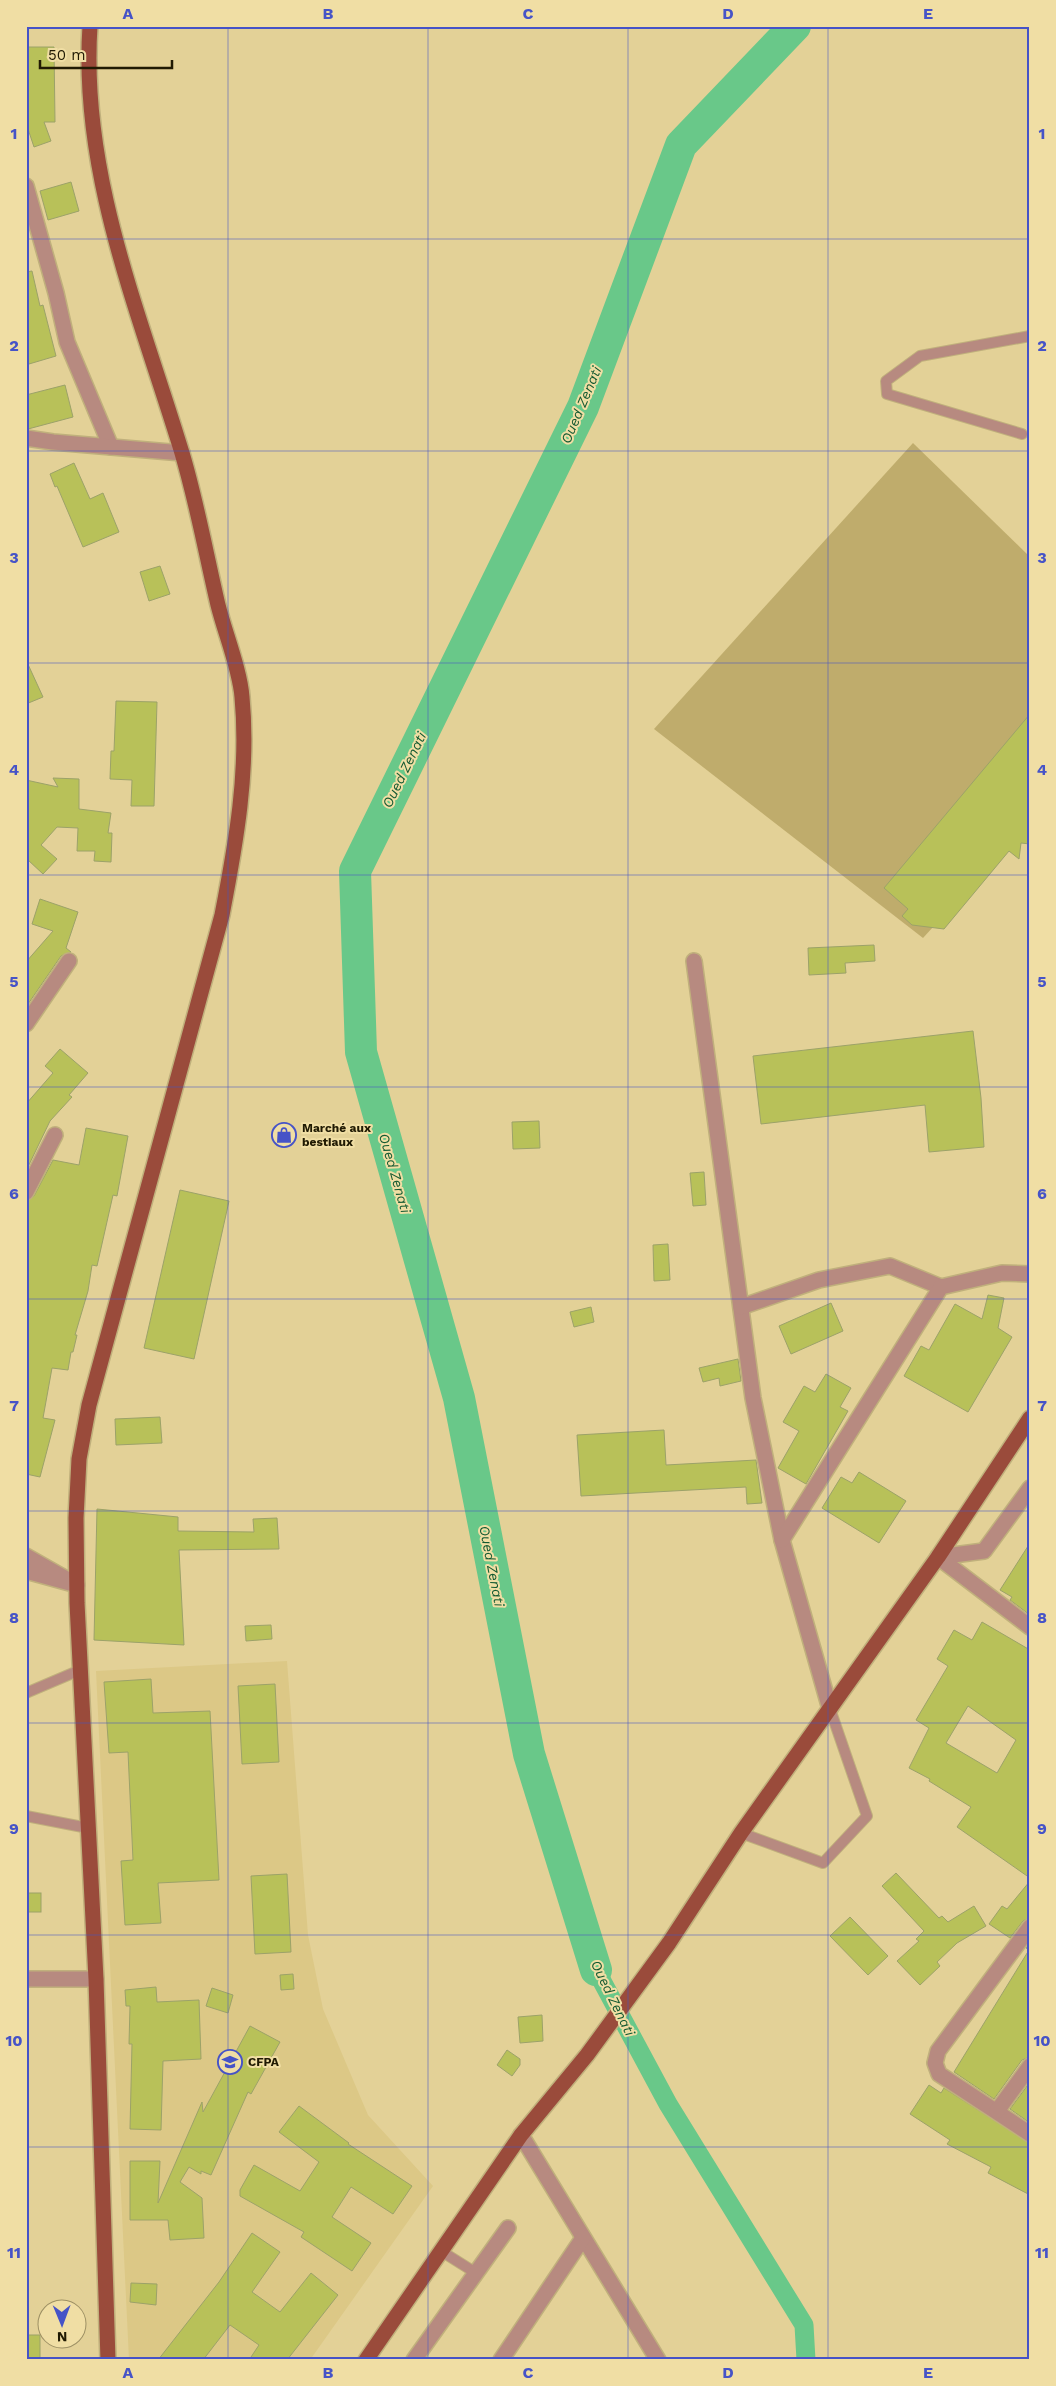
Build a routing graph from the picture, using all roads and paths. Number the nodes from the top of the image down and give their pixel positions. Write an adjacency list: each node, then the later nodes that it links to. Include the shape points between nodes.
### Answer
1 (90, 26): 7 (main road, via 91,114 101,179 113,231)
2 (26, 186): 6 (street, via 67,342)
3 (1030, 336): 4 (lane, via 920,356 886,381 887,394)
4 (1022, 434)
5 (26, 438): 6 (street)
6 (111, 447): 7 (street)
7 (182, 453): 22 (main road, via 242,695 245,762 237,835 222,915 89,1404 79,1459)
8 (69, 961): 10 (street)
9 (694, 961): 15 (street)
10 (26, 1024)
11 (55, 1135): 12 (street)
12 (26, 1192)
13 (1030, 1274): 14 (street, via 1002,1273)
14 (941, 1287): 15 (street, via 890,1266 819,1280); 18 (street)
15 (741, 1307): 18 (street, via 753,1398)
16 (1030, 1418): 20 (main road)
17 (1030, 1488): 20 (street, via 984,1551)
18 (782, 1540): 26 (street)
19 (26, 1556): 22 (street)
20 (938, 1557): 23 (street); 26 (main road)
21 (26, 1571): 22 (street)
22 (76, 1585): 24 (main road)
23 (1030, 1626)
24 (80, 1670): 25 (lane); 28 (main road)
25 (26, 1693)
26 (830, 1709): 29 (main road); 29 (lane, via 867,1816 823,1863)
27 (26, 1816): 28 (lane)
28 (88, 1828): 32 (main road)
29 (742, 1833): 36 (main road, via 588,2055)
30 (1030, 1927): 34 (street, via 938,2051 935,2063 939,2074)
31 (26, 1979): 32 (street)
32 (96, 1979): 41 (main road)
33 (1030, 2066): 34 (street)
34 (997, 2111): 35 (street)
35 (1030, 2134)
36 (521, 2135): 38 (street); 39 (main road)
37 (508, 2228): 40 (street)
38 (583, 2238): 44 (street); 45 (street)
39 (441, 2252): 40 (lane); 42 (main road)
40 (476, 2273): 43 (street)
41 (108, 2360)
42 (366, 2360)
43 (414, 2360)
44 (501, 2360)
45 (658, 2360)

